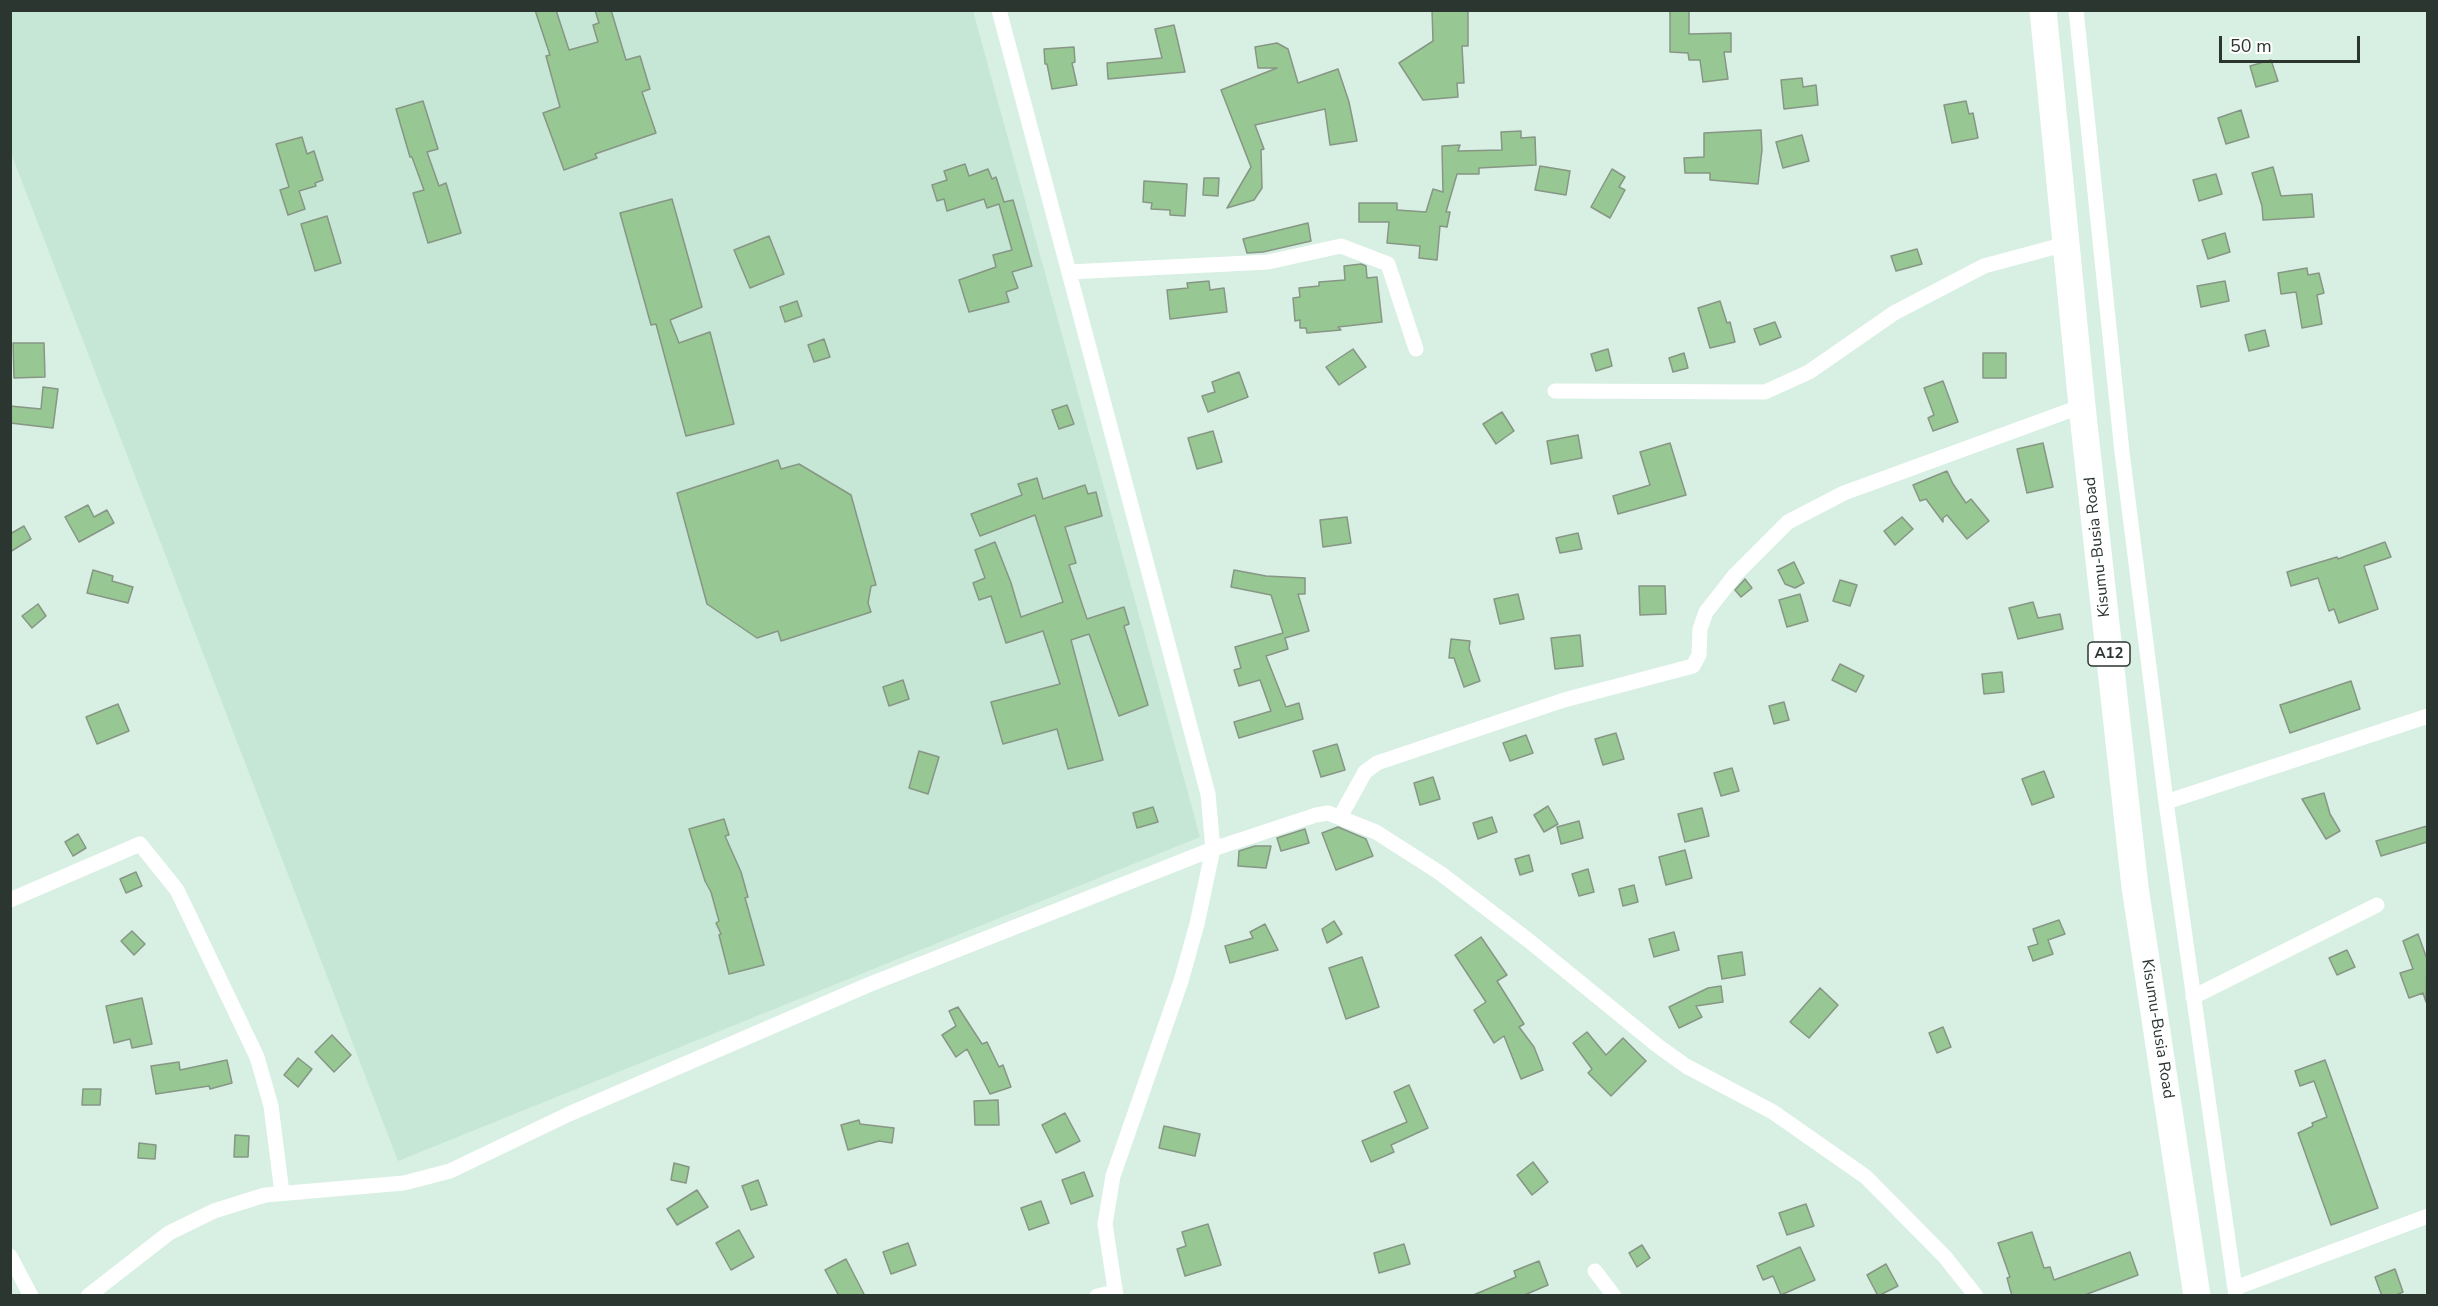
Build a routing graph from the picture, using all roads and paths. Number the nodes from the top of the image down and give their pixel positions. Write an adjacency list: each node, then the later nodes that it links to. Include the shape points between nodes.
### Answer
1 (999, 10): 5 (street)
2 (2043, 10): 4 (highway, Kisumu-Busia Road / A12)
3 (2076, 10): 10 (street, via 2121,440)
4 (2066, 244): 7 (street, via 1984,266 1894,313 1809,372 1765,392); 8 (highway, Kisumu-Busia Road / A12)
5 (1069, 272): 6 (street, via 1268,262 1341,246 1388,264); 12 (street, via 1208,794)
6 (1416, 349)
7 (1555, 391)
8 (2082, 406): 11 (street, via 1844,493 1788,522 1735,575 1706,612 1700,629 1699,655 1693,666 1564,700 1377,762 1365,772); 27 (highway, Kisumu-Busia Road / A12, via 2135,887)
9 (2427, 716): 10 (street)
10 (2166, 802): 15 (street)
11 (1340, 817): 12 (street, via 1316,815); 26 (street, via 1376,832 1440,873 1686,1066 1773,1112 1866,1177 1945,1257)
12 (1213, 849): 16 (street, via 858,990 569,1114 450,1171 404,1183); 21 (street, via 1181,981 1113,1176 1105,1224)
13 (10, 900): 16 (street, via 140,844 177,890 257,1057 271,1106)
14 (2378, 905): 15 (street)
15 (2193, 997): 20 (street)
16 (282, 1193): 23 (street, via 214,1211 169,1233)
17 (2427, 1216): 20 (street)
18 (10, 1256): 22 (street)
19 (1595, 1271): 25 (street)
20 (2235, 1292)
21 (1115, 1294): 24 (street)
22 (31, 1296)
23 (88, 1296)
24 (1097, 1296)
25 (1614, 1296)
26 (1976, 1296)
27 (2197, 1296)

